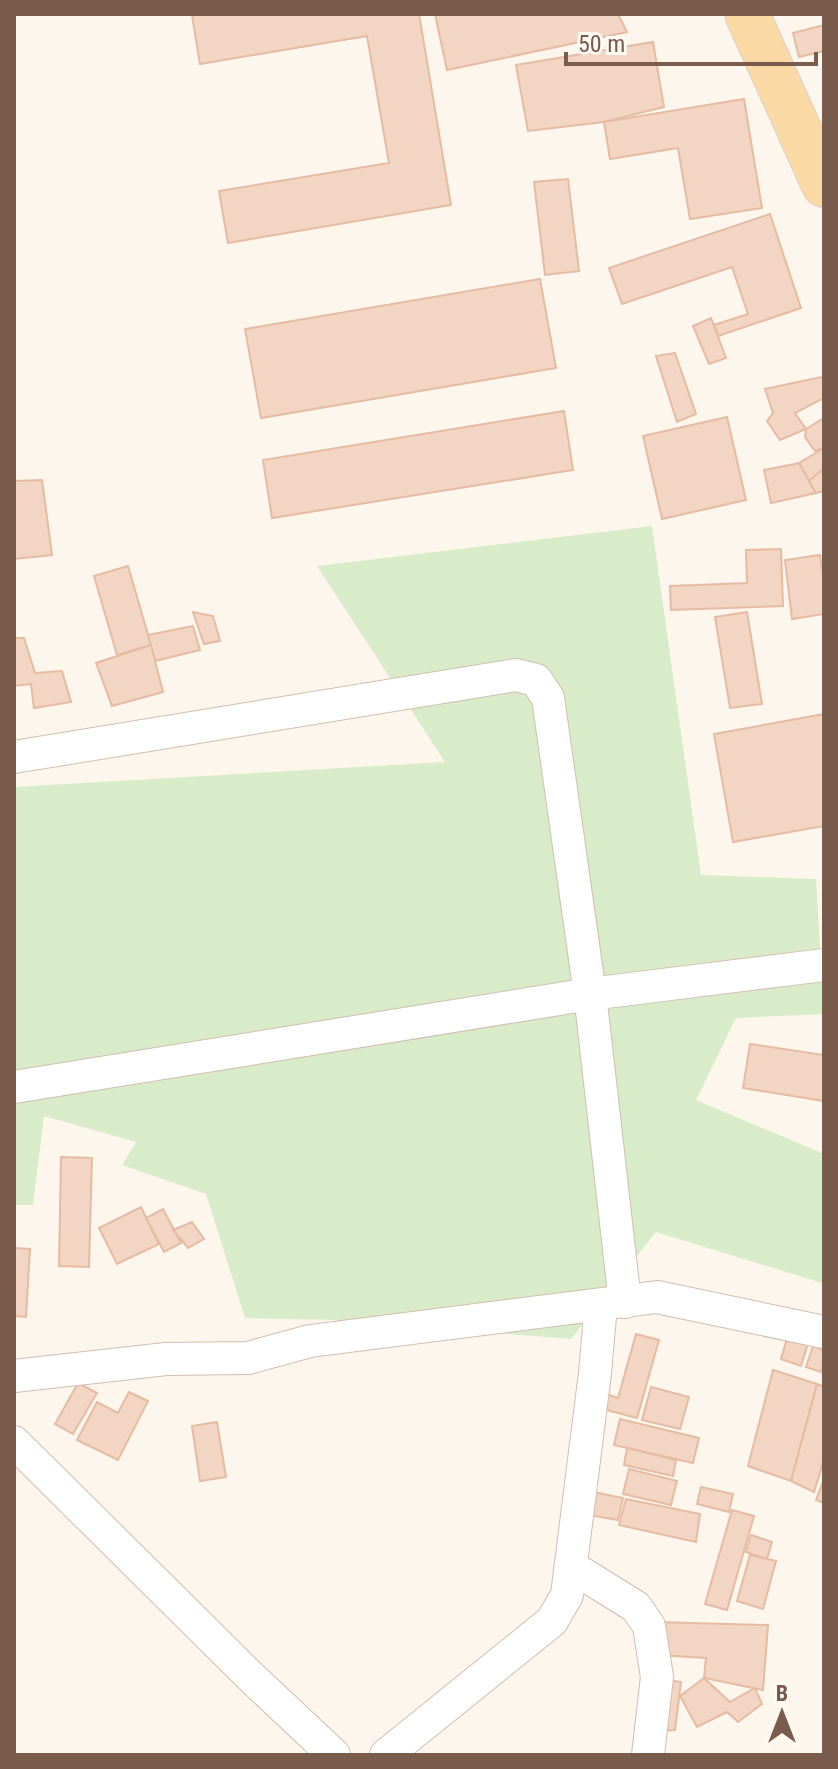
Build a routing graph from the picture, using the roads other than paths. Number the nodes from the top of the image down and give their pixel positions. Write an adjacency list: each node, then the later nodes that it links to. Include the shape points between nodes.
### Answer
1 (747, 14): 2 (main road)
2 (824, 185)
3 (14, 757): 5 (street, via 516,675 536,680 548,698)
4 (824, 965): 5 (street)
5 (590, 994): 6 (street); 7 (street)
6 (14, 1087)
7 (613, 1304): 8 (street, via 657,1297); 9 (street, via 310,1341 248,1358 166,1359); 11 (street, via 595,1373)
8 (824, 1332)
9 (14, 1376)
10 (14, 1442): 12 (street)
11 (572, 1567): 13 (street, via 567,1595 552,1621); 14 (street, via 636,1607 649,1626 657,1677)
12 (334, 1755)
13 (386, 1755)
14 (648, 1755)

